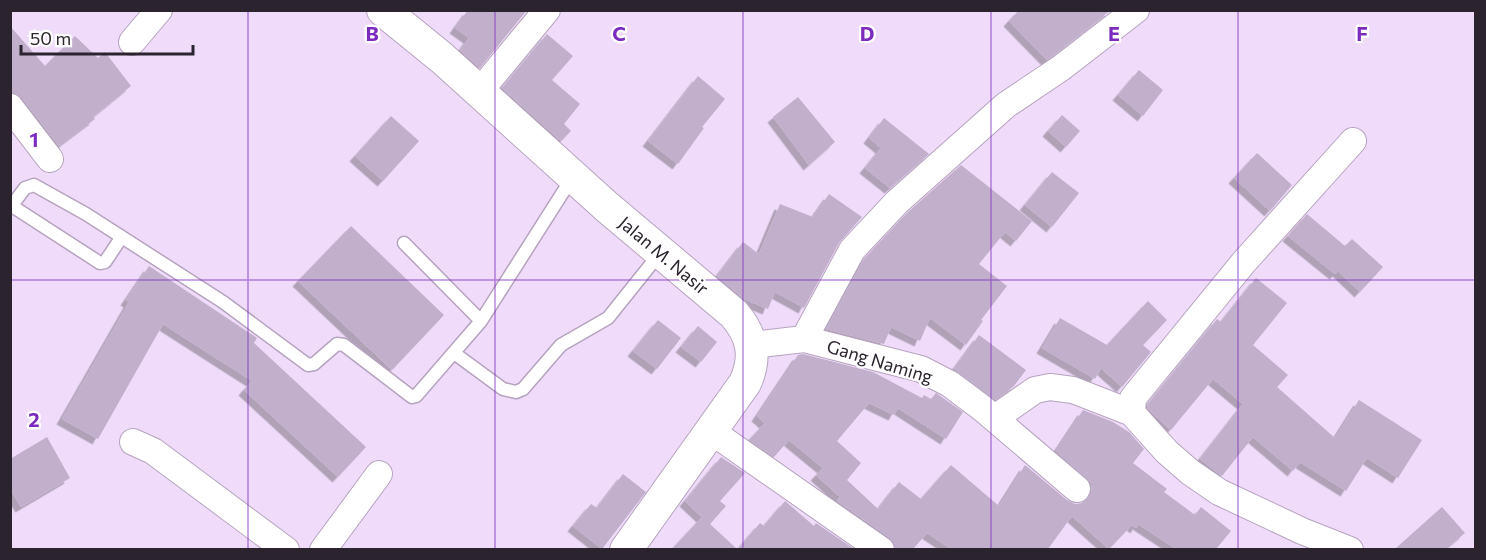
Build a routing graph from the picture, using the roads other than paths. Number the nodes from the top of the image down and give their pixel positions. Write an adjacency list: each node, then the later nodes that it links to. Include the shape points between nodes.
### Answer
1 (159, 10): 5 (street)
2 (383, 10): 6 (street, Jalan M. Nasir)
3 (547, 10): 6 (street)
4 (1136, 10): 16 (street, via 1006,105 897,202 852,250)
5 (132, 42)
6 (479, 92): 10 (street, Jalan M. Nasir)
7 (10, 107): 9 (street)
8 (1353, 141): 19 (street, via 1245,262 1140,390 1132,400)
9 (50, 159)
10 (573, 177): 14 (street, Jalan M. Nasir); 15 (lane)
11 (11, 207): 12 (lane, via 25,188 34,185); 12 (lane, via 100,263 105,262)
12 (121, 238): 18 (lane, via 223,302 310,365 337,344 344,345 414,397)
13 (404, 243): 15 (lane)
14 (661, 253): 17 (street, Jalan M. Nasir, via 734,314); 18 (lane, via 608,318 561,345 523,389 503,389)
15 (481, 321): 18 (lane)
16 (804, 339): 17 (street, Gang Naming); 20 (street, Gang Naming, via 921,369 950,384)
17 (752, 345): 21 (street, via 752,362 745,383)
18 (454, 353)
19 (1132, 413): 20 (street, via 1073,390 1050,387 1035,390); 29 (street, via 1182,466 1220,492)
20 (995, 418): 24 (street, Gang Naming)
21 (711, 431): 27 (street); 28 (street)
22 (133, 442): 25 (street, via 163,458)
23 (379, 474): 26 (street)
24 (1077, 489)
25 (286, 549)
26 (322, 549)
27 (626, 549)
28 (881, 549)
29 (1350, 549)

